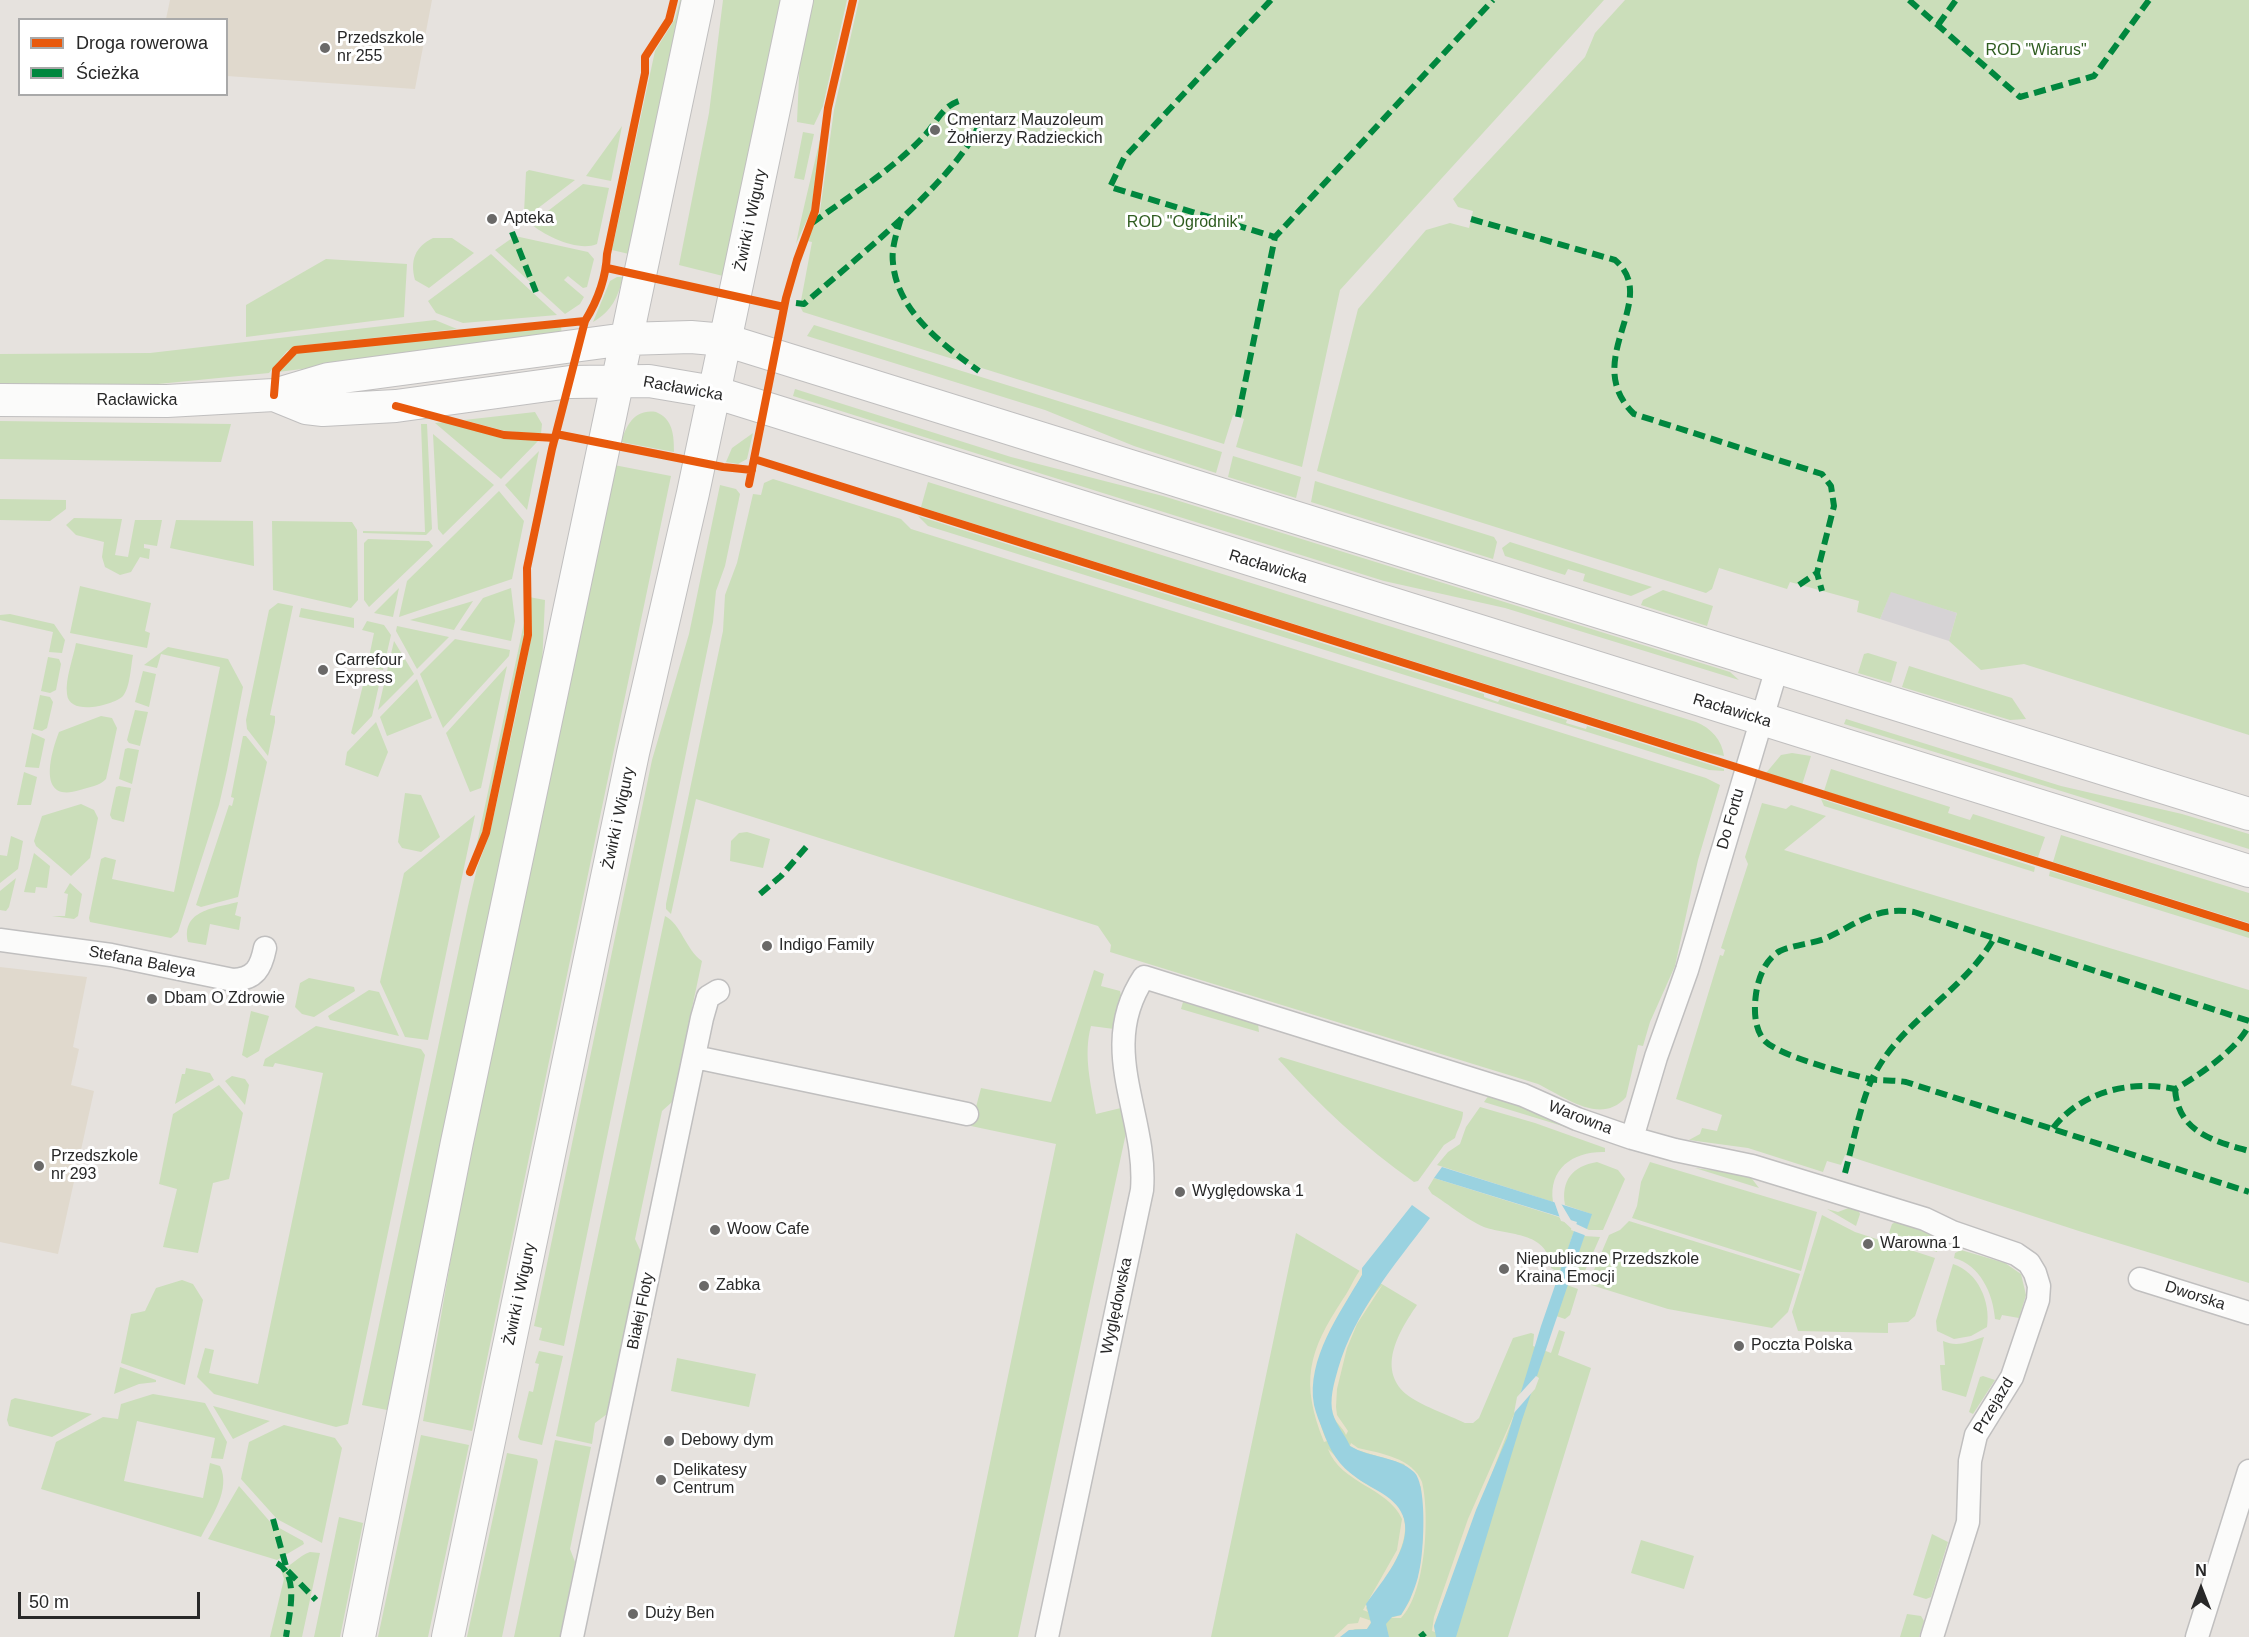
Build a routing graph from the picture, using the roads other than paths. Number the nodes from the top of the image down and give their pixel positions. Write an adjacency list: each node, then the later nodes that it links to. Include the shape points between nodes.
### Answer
1 (698, 0): 3 (main road)
2 (797, 0): 4 (main road, Żwirki i Wigury)
3 (626, 339): 4 (main road, Racławicka); 5 (main road); 7 (main road, Racławicka, via 328,379)
4 (725, 340): 6 (main road, Żwirki i Wigury); 9 (main road, Racławicka)
5 (618, 380): 6 (main road, Racławicka); 7 (main road, Racławicka, via 396,406 322,410); 24 (main road, via 447,1190)
6 (714, 392): 10 (main road, Racławicka); 25 (main road, Żwirki i Wigury, via 628,776)
7 (274, 395): 8 (main road, Racławicka, via 167,401)
8 (0, 400)
9 (1777, 668): 10 (street, Do Fortu); 11 (main road, Racławicka)
10 (1761, 720): 12 (main road, Racławicka); 19 (street, Do Fortu, via 1687,970)
11 (2249, 814)
12 (2249, 871)
13 (0, 940): 14 (street, Stefana Baleya, via 111,955 233,980 242,980 260,968)
14 (265, 948)
15 (1144, 977): 19 (street, Warowna, via 1523,1095); 27 (street, Wyględowska, via 1128,1016 1122,1064 1141,1150 1142,1190)
16 (718, 991): 17 (street, Białej Floty, via 711,993 706,1002)
17 (694, 1057): 18 (street); 26 (street, Białej Floty)
18 (967, 1114)
19 (1632, 1137): 20 (street, Warowna, via 1763,1169 1924,1219)
20 (2016, 1254): 28 (street, Przejazd, via 2036,1274 2038,1300 2012,1377 1976,1435 1970,1461 1968,1522)
21 (2140, 1279): 22 (street, Dworska)
22 (2249, 1313)
23 (2249, 1471): 29 (street)
24 (359, 1637)
25 (448, 1637)
26 (572, 1637)
27 (1047, 1637)
28 (1932, 1637)
29 (2197, 1637)

